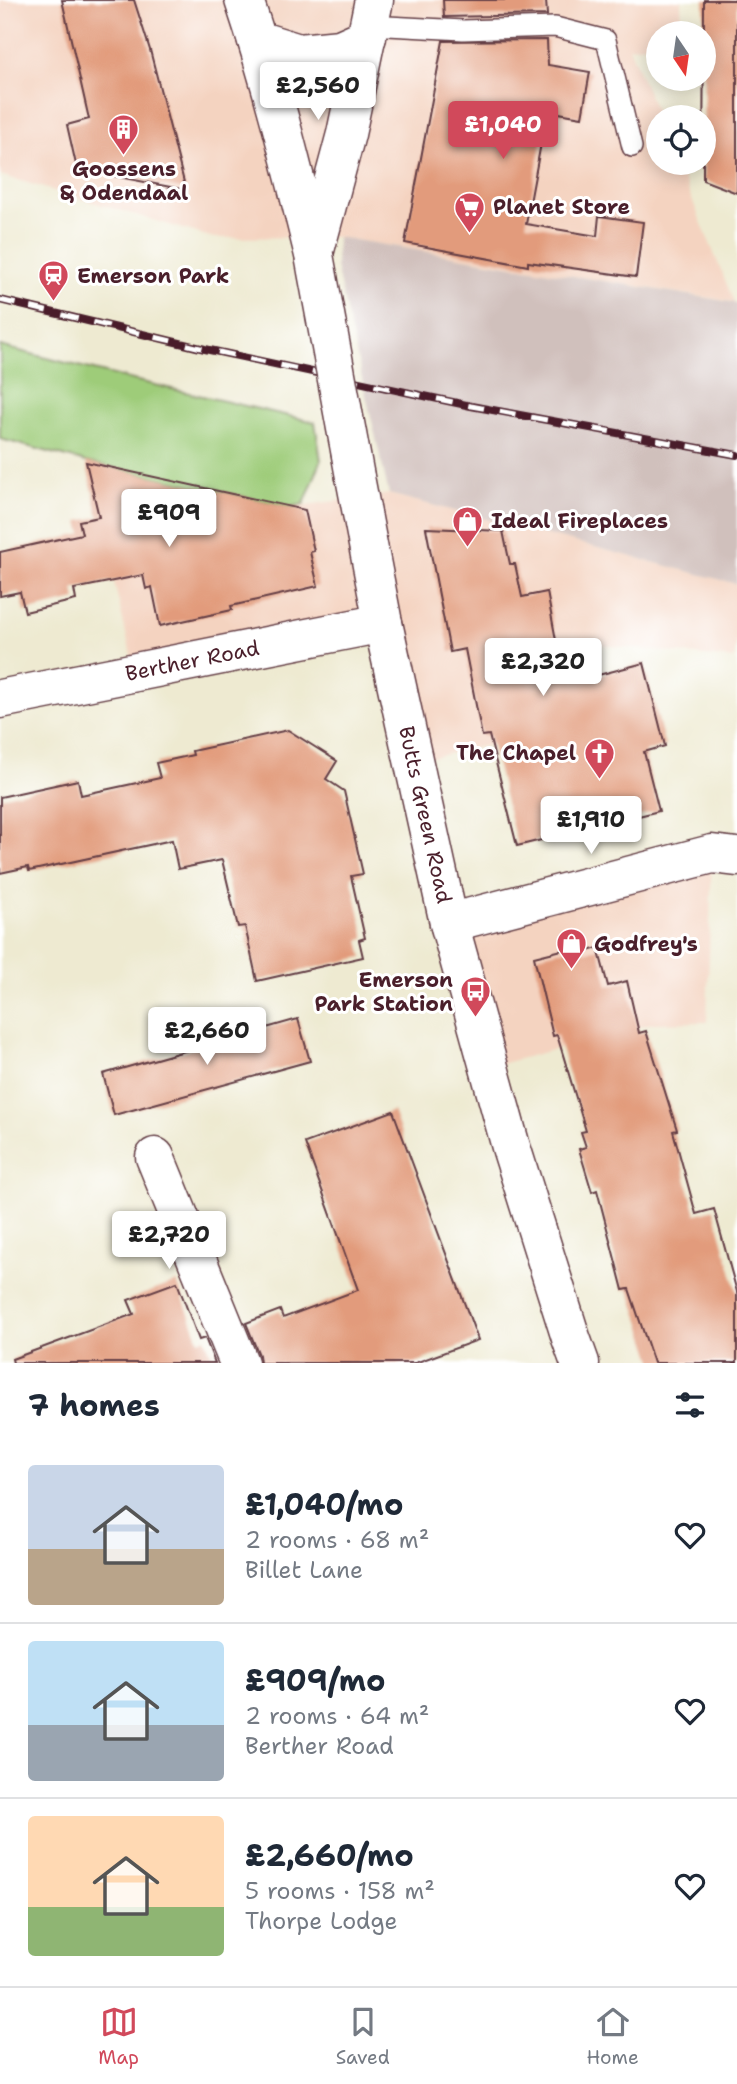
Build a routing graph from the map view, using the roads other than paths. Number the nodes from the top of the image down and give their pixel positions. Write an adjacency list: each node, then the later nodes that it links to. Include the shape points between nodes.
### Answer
1 (244, 0): 3 (street, Butts Green Road)
2 (370, 21): 3 (street, via 340,49 299,53); 4 (lane, via 463,30 555,27 606,40); 5 (street)
3 (257, 40): 5 (street, Butts Green Road)
4 (632, 147)
5 (314, 256): 6 (street, Butts Green Road, bridge)
6 (383, 623): 7 (street, Berther Road); 9 (street, Butts Green Road)
7 (0, 699)
8 (737, 857): 9 (street, via 712,854)
9 (449, 923): 12 (street, Butts Green Road, via 510,1147)
10 (155, 1157): 11 (street)
11 (239, 1363)
12 (580, 1363)

